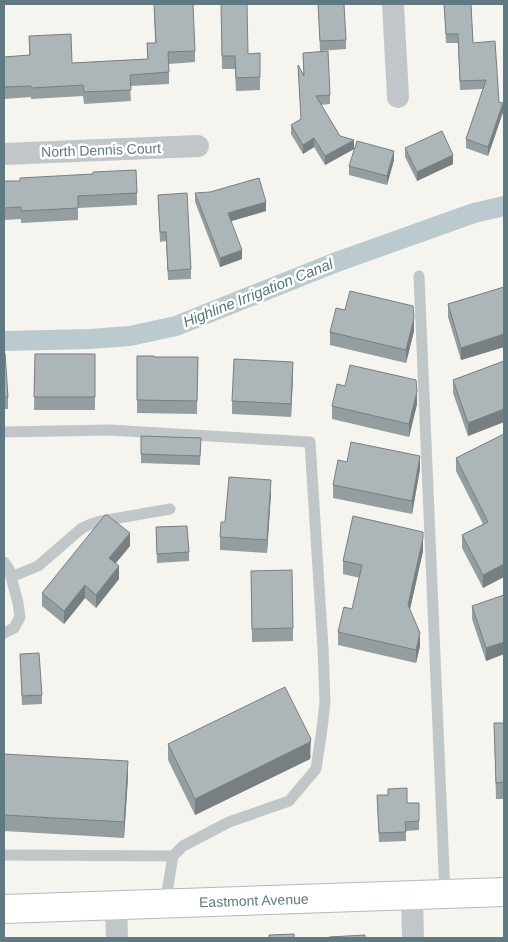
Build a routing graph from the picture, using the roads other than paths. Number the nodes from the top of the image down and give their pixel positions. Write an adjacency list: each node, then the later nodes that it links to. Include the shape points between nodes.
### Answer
1 (393, 4): 2 (street)
2 (398, 97)
3 (198, 146): 4 (street, North Dennis Court)
4 (4, 154)
5 (419, 276): 14 (lane)
6 (4, 432): 12 (lane, via 109,430 310,442 325,702 316,769 289,801 229,822 183,846)
7 (170, 508): 9 (lane, via 91,524 74,534 38,566)
8 (4, 562): 9 (lane)
9 (11, 577): 10 (lane, via 20,617 14,628)
10 (4, 633)
11 (4, 855): 12 (lane)
12 (173, 856): 16 (lane)
13 (504, 892): 14 (main road, Eastmont Avenue)
14 (445, 894): 15 (main road, Eastmont Avenue)
15 (412, 896): 16 (main road, Eastmont Avenue); 20 (street)
16 (165, 904): 17 (main road, Eastmont Avenue)
17 (116, 906): 18 (main road, Eastmont Avenue); 19 (street)
18 (4, 909)
19 (117, 938)
20 (413, 938)

